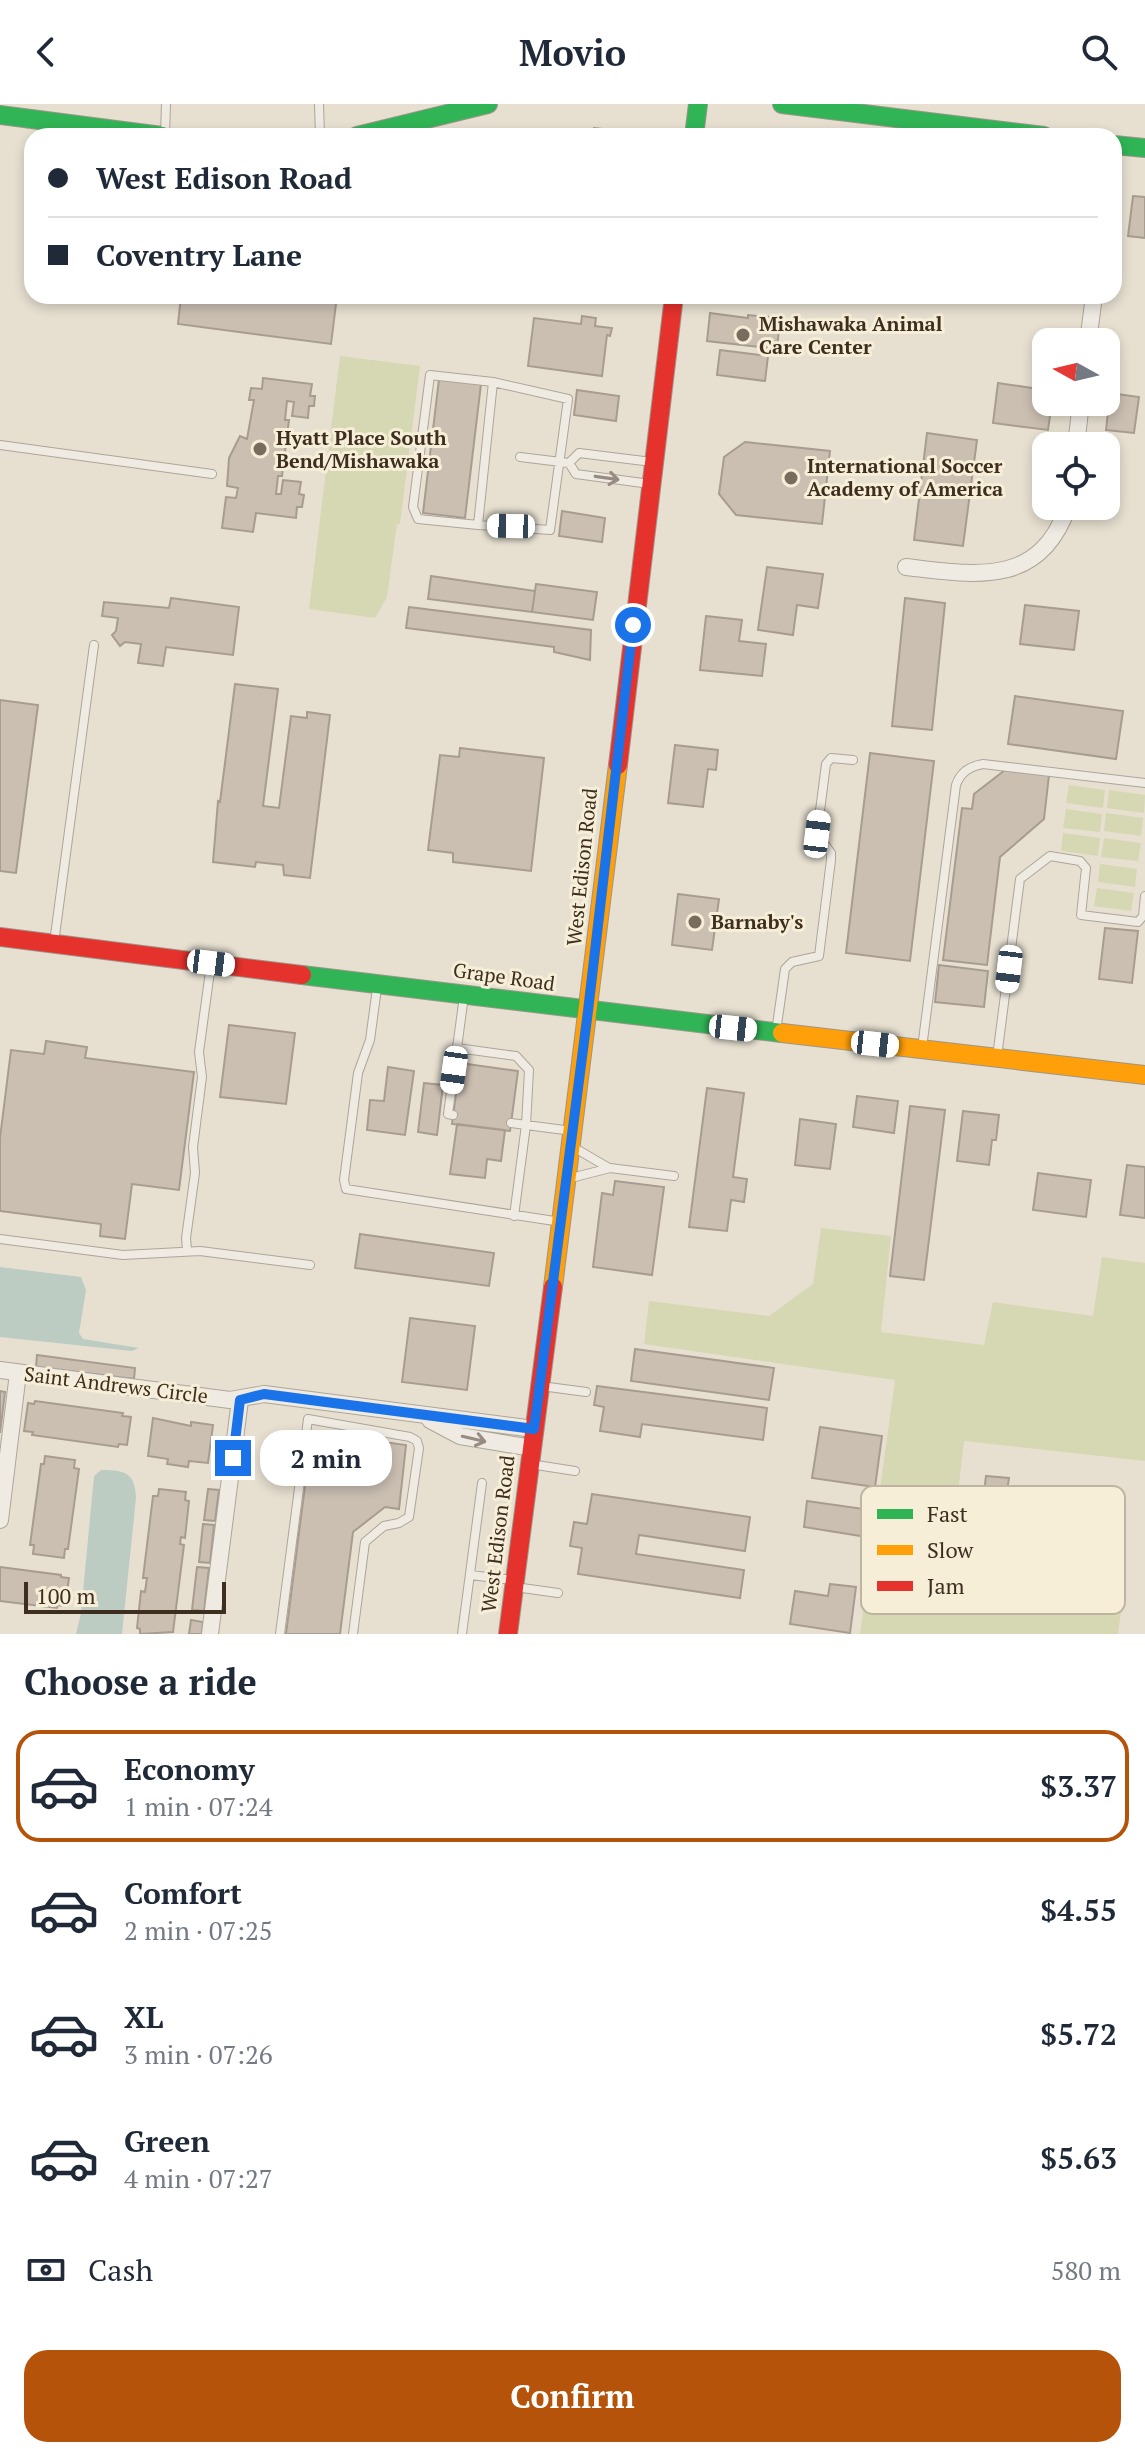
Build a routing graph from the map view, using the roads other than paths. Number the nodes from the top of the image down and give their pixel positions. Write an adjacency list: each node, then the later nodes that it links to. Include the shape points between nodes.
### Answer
1 (166, 104): 10 (lane)
2 (319, 104): 11 (lane)
3 (488, 104): 12 (main road)
4 (698, 104): 13 (main road)
5 (782, 104): 6 (main road)
6 (884, 110): 7 (main road)
7 (907, 112): 14 (main road)
8 (0, 115): 9 (main road)
9 (102, 128)
10 (164, 128)
11 (320, 128)
12 (390, 128)
13 (695, 128)
14 (998, 128)
15 (1122, 146): 16 (main road)
16 (1145, 148)
17 (673, 304): 24 (main road, West Edison Road)
18 (1093, 304): 19 (street)
19 (1090, 328)
20 (493, 382): 23 (lane, via 568,399); 28 (lane); 28 (lane, via 430,375 413,507 418,519)
21 (0, 445): 25 (lane)
22 (520, 457): 23 (lane)
23 (564, 462): 24 (lane, via 579,453); 26 (lane, one-way to 26, via 576,474); 28 (lane, via 550,530)
24 (653, 462): 26 (main road, West Edison Road)
25 (212, 474)
26 (651, 485): 39 (main road, West Edison Road)
27 (1063, 520): 29 (street, via 1041,549 1018,566 983,575)
28 (478, 525)
29 (906, 567)
30 (94, 645): 35 (lane)
31 (853, 760): 40 (lane, via 831,758 826,764 817,834 831,860 819,956 792,962 785,969)
32 (1145, 783): 42 (lane, via 983,764 962,775 956,785)
33 (1145, 896): 43 (lane, via 1138,922 1099,918 1081,915 1086,868 1077,859 1050,856 1020,879)
34 (0, 937): 35 (main road, Grape Road)
35 (54, 944): 36 (main road, Grape Road)
36 (211, 963): 37 (main road, Grape Road); 55 (lane, via 199,1052 202,1077)
37 (378, 983): 38 (main road, Grape Road); 52 (lane, via 370,1040 358,1073 346,1189)
38 (464, 994): 39 (main road, Grape Road); 41 (lane)
39 (588, 1011): 40 (main road, Grape Road); 48 (main road, West Edison Road)
40 (776, 1032): 42 (main road, Grape Road)
41 (457, 1048): 45 (lane, via 448,1114); 47 (lane, via 516,1056 529,1070)
42 (922, 1049): 43 (main road, Grape Road)
43 (997, 1058): 44 (main road, Grape Road)
44 (1145, 1075)
45 (453, 1115)
46 (511, 1123): 47 (lane)
47 (526, 1125): 48 (lane); 52 (lane)
48 (572, 1138): 49 (lane); 51 (main road, West Edison Road)
49 (610, 1168): 50 (lane); 51 (lane)
50 (674, 1176)
51 (567, 1179): 53 (main road, West Edison Road)
52 (514, 1216): 53 (lane)
53 (561, 1222): 59 (main road, West Edison Road)
54 (0, 1239): 55 (lane, via 123,1255)
55 (187, 1250): 56 (lane)
56 (310, 1265)
57 (0, 1370): 58 (street, Saint Andrews Circle)
58 (18, 1373): 61 (street, Saint Andrews Circle); 65 (street)
59 (540, 1386): 60 (lane); 62 (main road, West Edison Road)
60 (586, 1392)
61 (240, 1400): 62 (street, Saint Andrews Circle, via 264,1394 422,1415); 69 (street)
62 (532, 1447): 63 (lane); 67 (main road, West Edison Road)
63 (575, 1471)
64 (482, 1483): 66 (lane)
65 (0, 1520)
66 (470, 1575): 67 (lane); 72 (lane)
67 (514, 1584): 68 (lane); 73 (main road, West Edison Road)
68 (558, 1593)
69 (210, 1634)
70 (280, 1634): 71 (lane, via 308,1419 410,1437 419,1448 409,1517 384,1526 365,1542)
71 (353, 1634)
72 (462, 1634)
73 (508, 1634)

